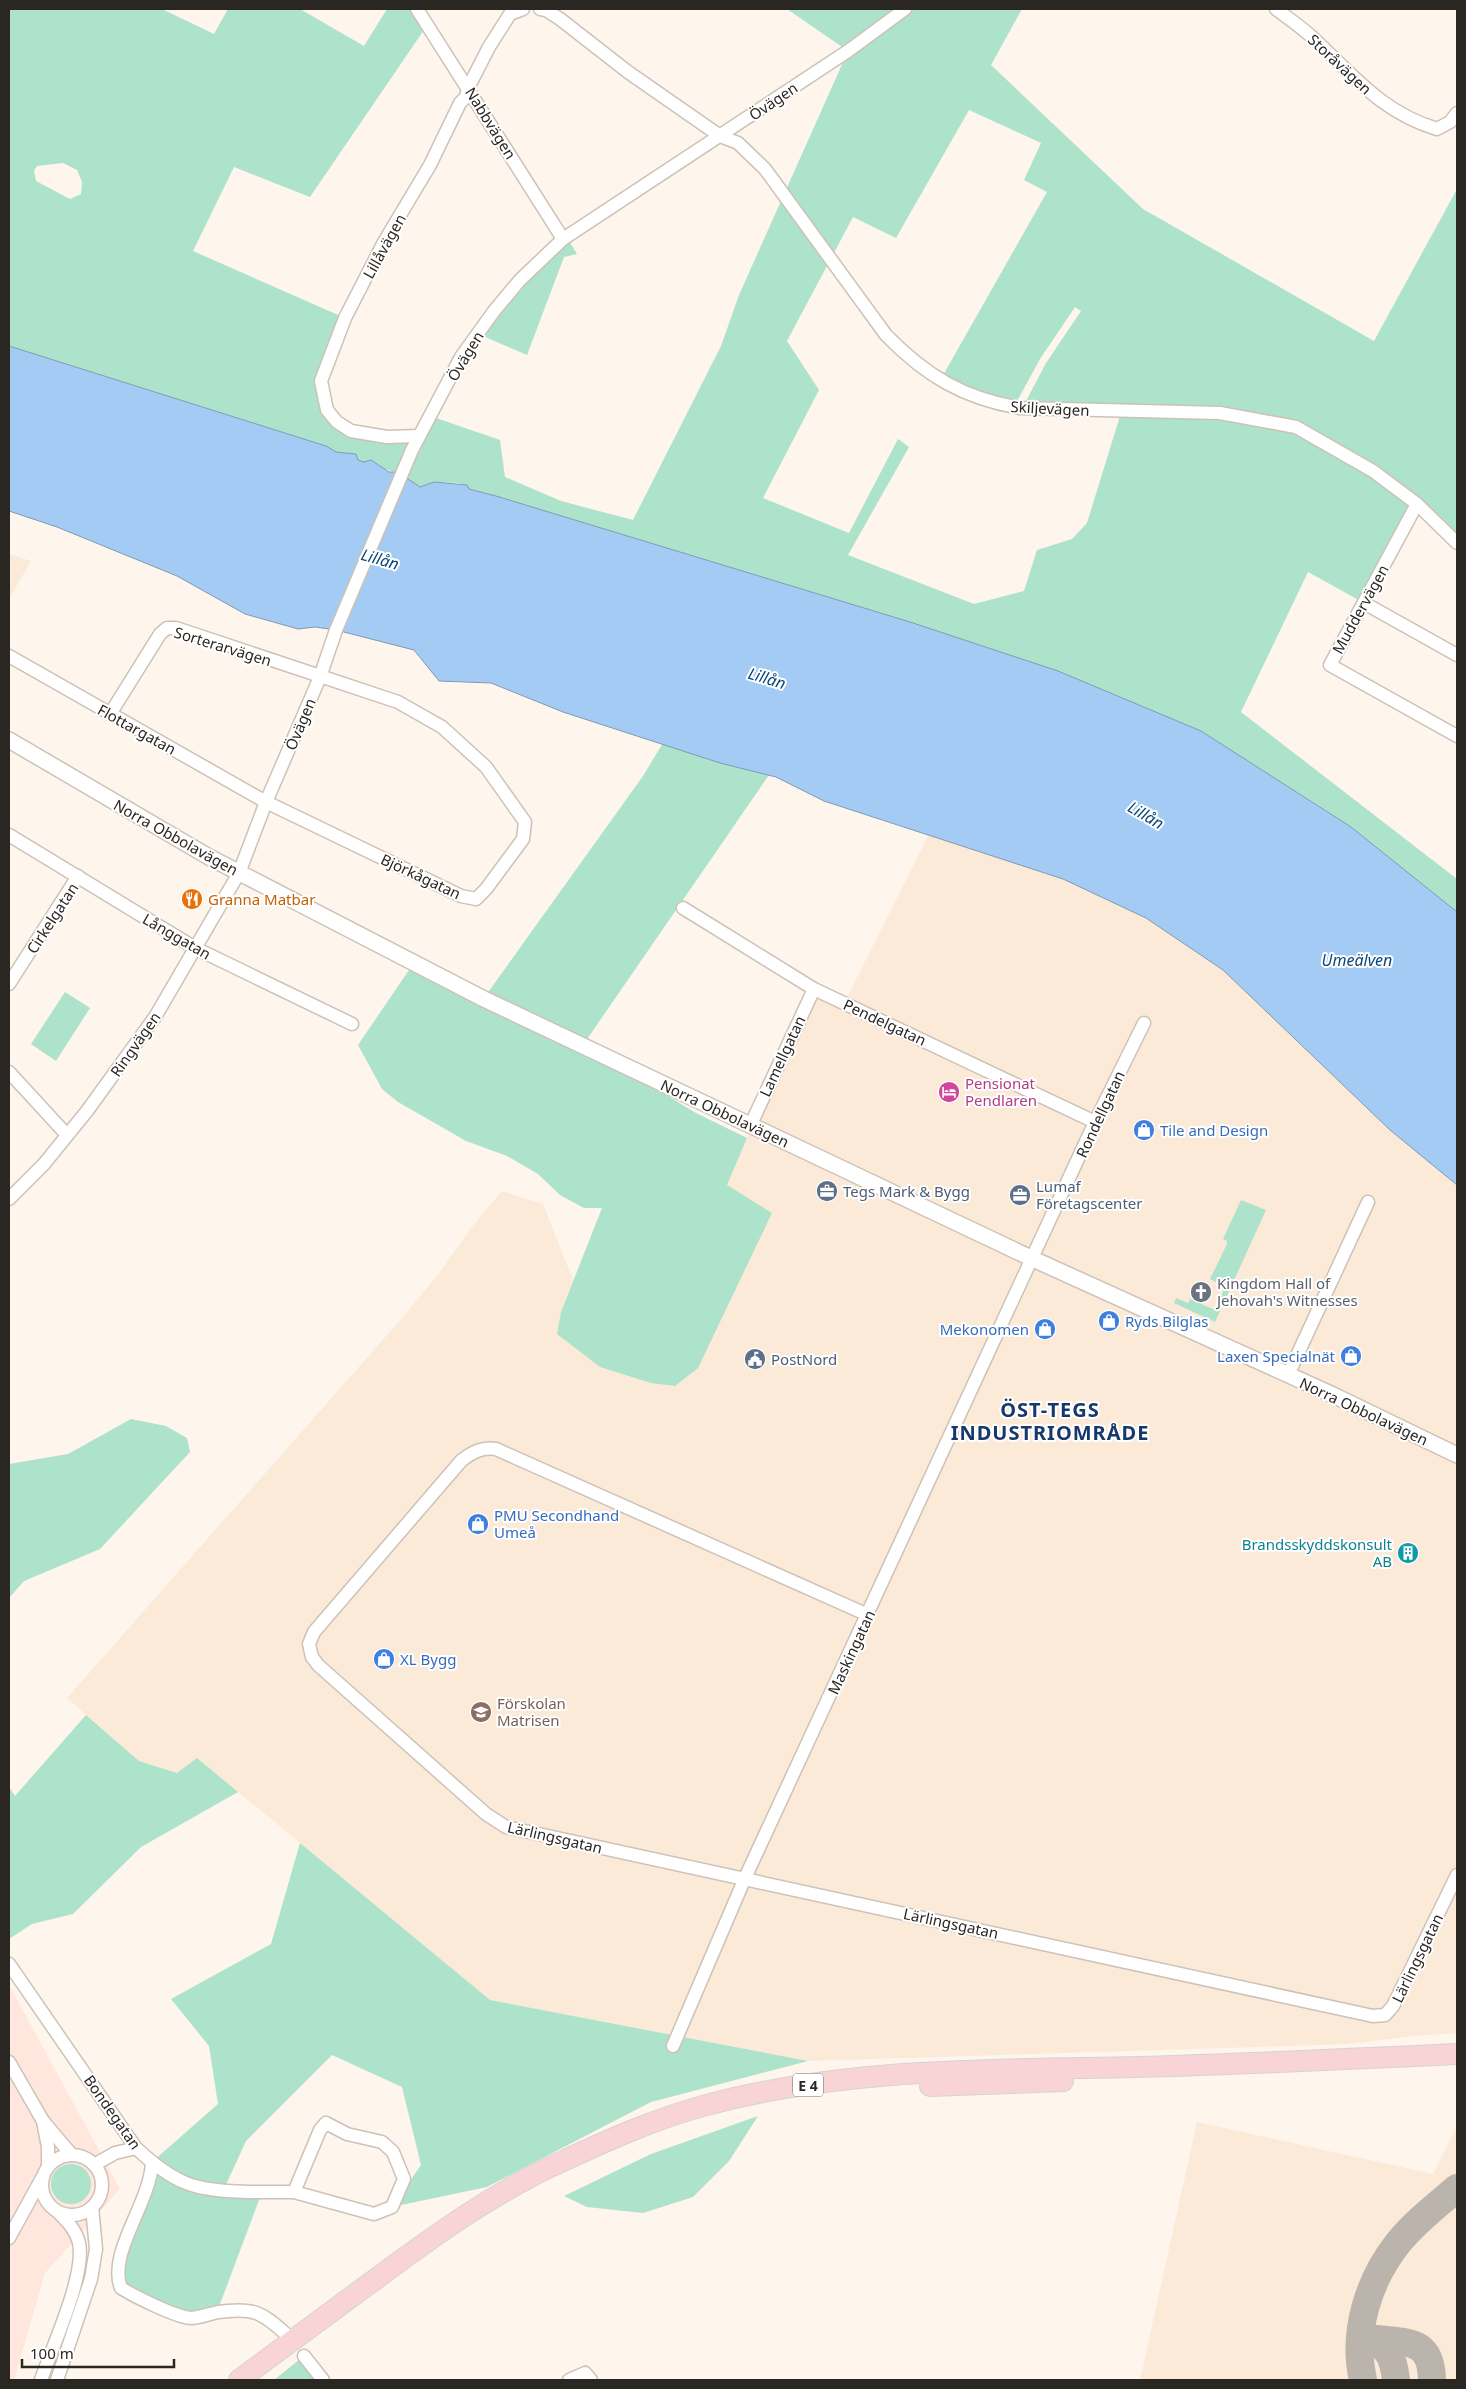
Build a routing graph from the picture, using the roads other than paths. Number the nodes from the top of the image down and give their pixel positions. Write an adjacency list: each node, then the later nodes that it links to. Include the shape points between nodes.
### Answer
1 (417, 9): 6 (street, Nabbvägen)
2 (523, 9): 6 (street, Lillåvägen, via 510,14)
3 (540, 9): 8 (street, via 560,19 628,72)
4 (905, 9): 8 (street, Övägen)
5 (1276, 9): 7 (street, Storåvägen, via 1311,36 1366,91 1397,111 1437,129 1450,122)
6 (468, 88): 9 (street, Nabbvägen); 10 (street, Lillåvägen, via 466,98 460,103 430,165 384,242 345,318 320,381 327,410 351,431 387,437)
7 (1457, 113)
8 (720, 136): 9 (street, Övägen); 11 (street, Skiljevägen, via 738,143 765,169 886,335 905,355 942,382 993,403 1020,408 1220,413 1296,428 1373,471)
9 (563, 239): 10 (street, Övägen, via 520,280 477,333)
10 (419, 436): 16 (street, Övägen, via 336,630)
11 (1416, 504): 12 (street, Skiljevägen); 13 (street, Muddervägen)
12 (1457, 543)
13 (1364, 603): 14 (street); 18 (street, Muddervägen, via 1330,665)
14 (1457, 655)
15 (9, 656): 17 (street, Flottargatan)
16 (320, 677): 17 (street, Sorterarvägen, via 176,628 167,628 160,634); 20 (street, Övägen); 20 (street, Björkågatan, via 398,702 442,727 486,767 524,822 523,839 476,899 462,896)
17 (110, 714): 20 (street, Flottargatan)
18 (1457, 736)
19 (9, 740): 22 (street, Norra Obbolavägen)
20 (266, 802): 22 (street, Övägen)
21 (9, 835): 23 (street, Långgatan)
22 (239, 873): 25 (street, Ringvägen); 32 (street, Norra Obbolavägen, via 484,999)
23 (78, 876): 25 (street, Långgatan); 26 (street, Cirkelgatan)
24 (683, 908): 27 (street, Pendelgatan)
25 (195, 948): 29 (street, Långgatan); 33 (street, Ringvägen, via 155,1017)
26 (9, 984)
27 (814, 989): 31 (street, Pendelgatan); 32 (street, Lamellgatan)
28 (1144, 1023): 31 (street, Rondellgatan)
29 (352, 1024)
30 (9, 1072): 33 (street)
31 (1096, 1122): 36 (street, Rondellgatan)
32 (751, 1124): 36 (street, Norra Obbolavägen)
33 (67, 1135): 34 (street, Ringvägen)
34 (9, 1199)
35 (1368, 1202): 37 (street)
36 (1033, 1260): 37 (street, Norra Obbolavägen); 39 (street, Maskingatan)
37 (1288, 1375): 38 (street, Norra Obbolavägen)
38 (1457, 1455)
39 (868, 1615): 41 (street, Maskingatan); 41 (street, Lärlingsgatan, via 514,1456 489,1448 470,1454 461,1461 314,1632 309,1650 318,1665 486,1814 506,1827)
40 (1457, 1875): 41 (street, Lärlingsgatan, via 1393,2006 1385,2015 1373,2016)
41 (745, 1878): 43 (street, Maskingatan)
42 (9, 1964): 48 (street, Bondegatan)
43 (673, 2046)
44 (1457, 2054): 61 (highway, E 4, via 927,2073 806,2085 700,2106 632,2131 524,2180 429,2239)
45 (9, 2062): 47 (street)
46 (1457, 2066): 62 (highway, E 4, via 887,2088 788,2101 709,2118 610,2153 495,2211 406,2270)
47 (43, 2121): 49 (street); 52 (street, via 48,2147)
48 (136, 2148): 50 (street, Bondegatan); 51 (street, via 115,2153)
49 (71, 2154): 51 (street); 52 (street, via 54,2160)
50 (152, 2162): 53 (street, Bondegatan, via 186,2183 224,2190); 57 (street, via 148,2189 118,2266 121,2288 190,2318 230,2311 253,2311 267,2317)
51 (94, 2164): 54 (street, via 102,2182 98,2200)
52 (45, 2172): 55 (street, via 44,2195); 56 (street)
53 (294, 2192): 53 (street, Bondegatan, via 374,2214 392,2207 404,2179 393,2152 382,2142 347,2134 326,2123)
54 (92, 2208): 55 (street, via 75,2215); 60 (street, via 96,2249 92,2271)
55 (58, 2212): 59 (street, via 76,2232 81,2254 79,2274)
56 (11, 2234)
57 (287, 2335)
58 (304, 2356): 63 (street)
59 (42, 2380)
60 (56, 2380)
61 (239, 2380)
62 (260, 2380)
63 (323, 2380)
64 (569, 2380): 65 (street, via 585,2373)
65 (591, 2380)

